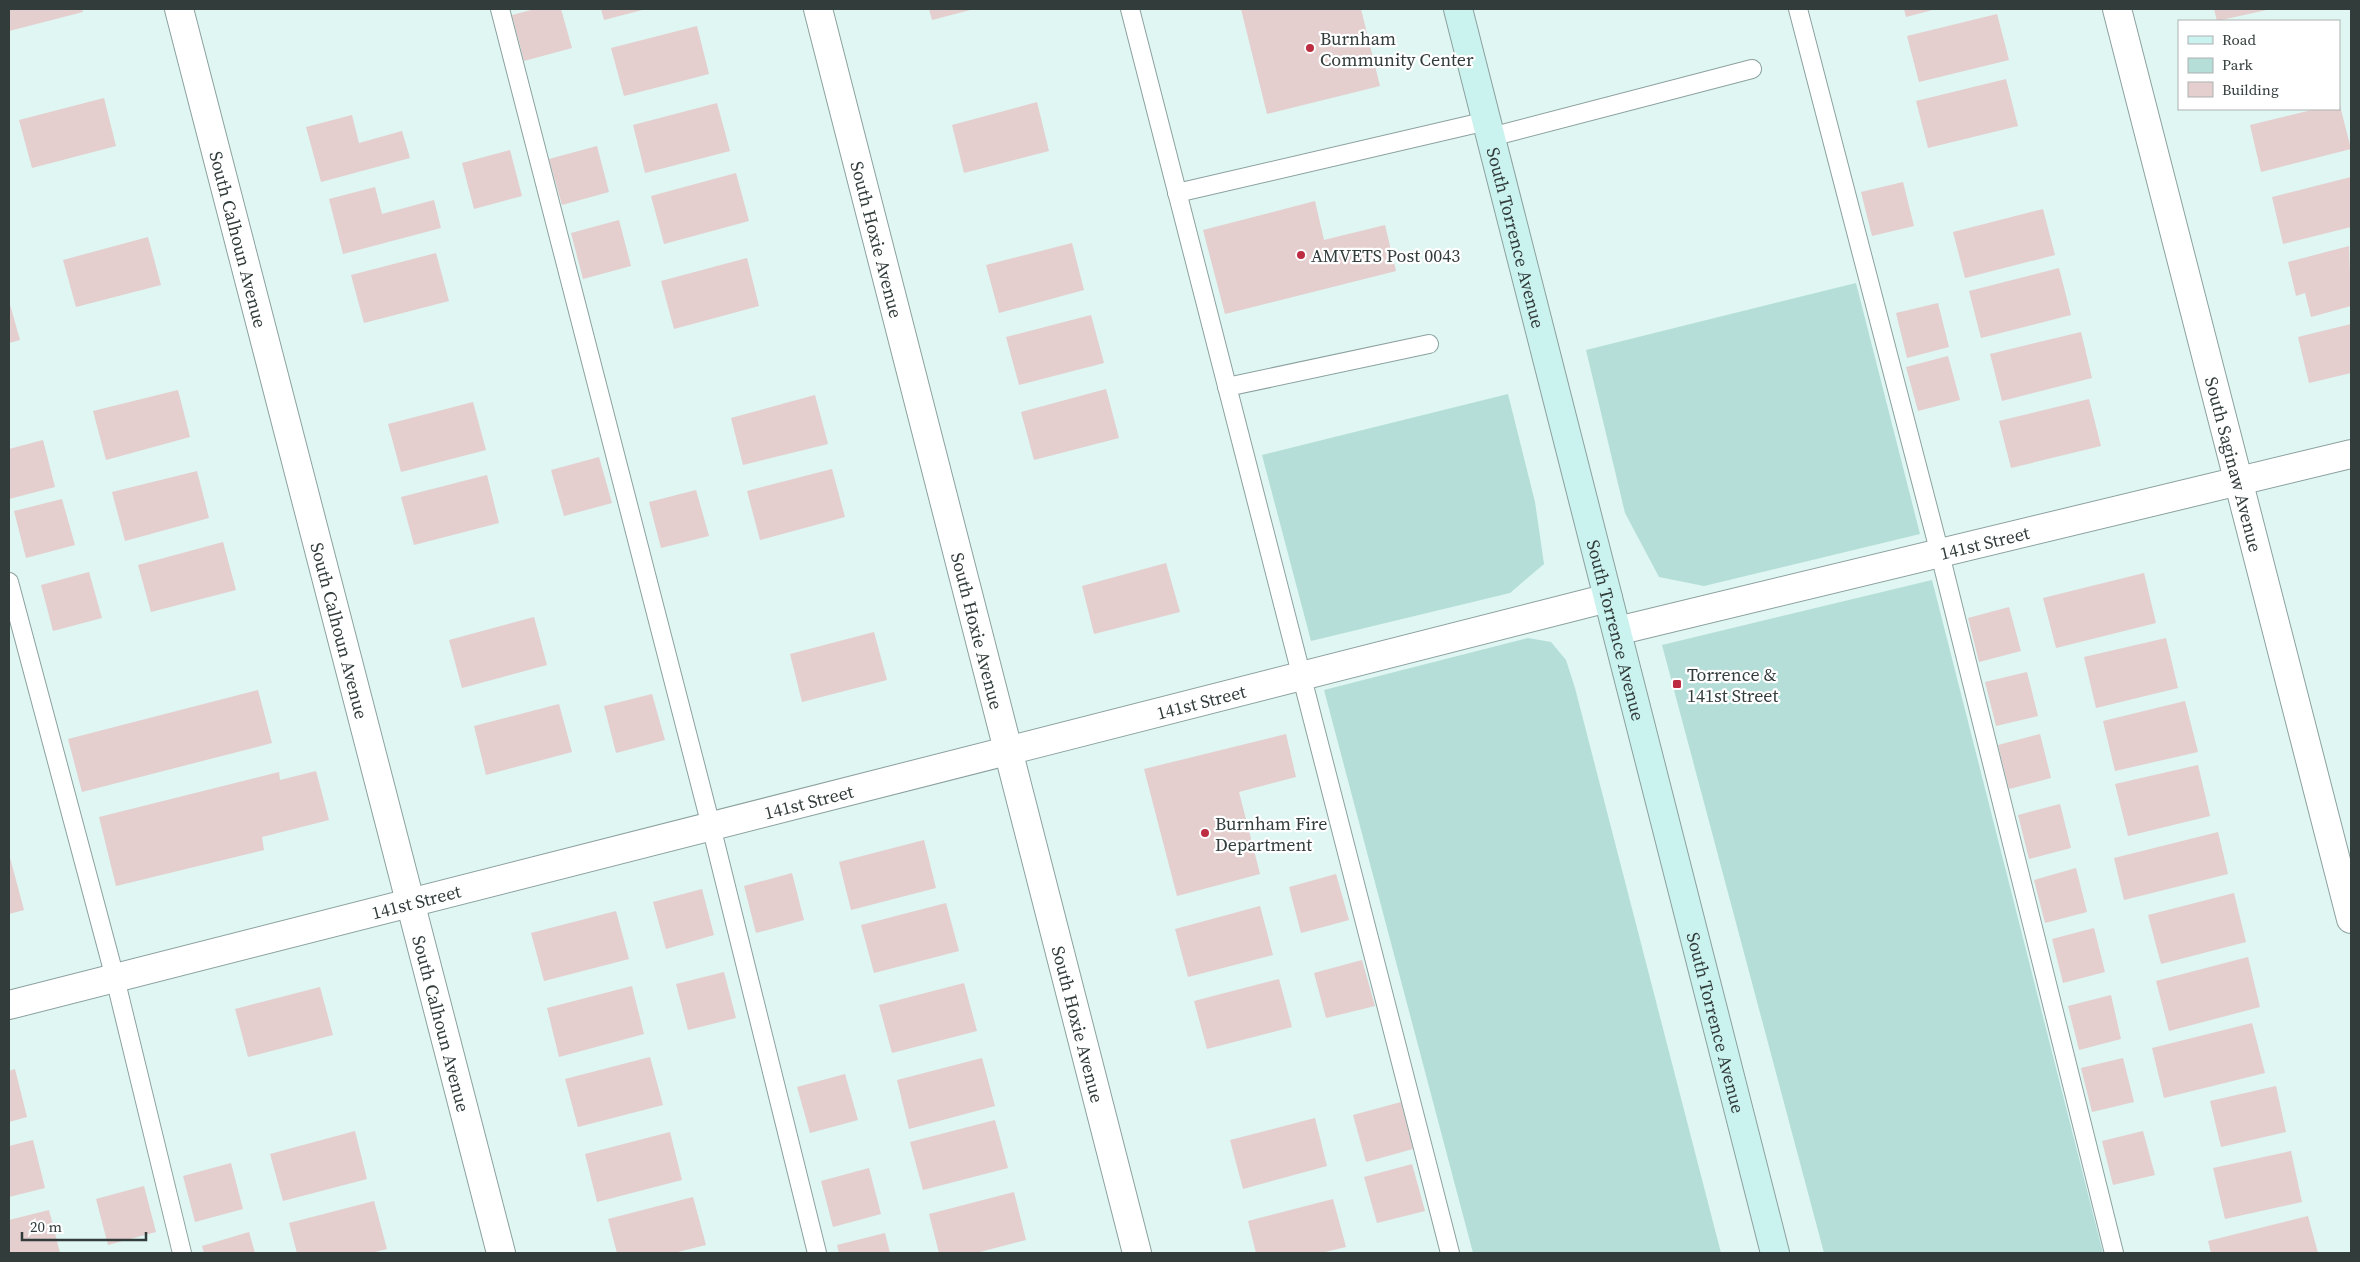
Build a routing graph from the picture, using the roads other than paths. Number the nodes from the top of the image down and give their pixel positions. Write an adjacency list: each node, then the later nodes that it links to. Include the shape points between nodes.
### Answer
1 (179, 9): 22 (street, South Calhoun Avenue)
2 (500, 9): 21 (lane)
3 (818, 9): 20 (street, South Hoxie Avenue)
4 (1130, 9): 10 (lane)
5 (1458, 9): 9 (main road, South Torrence Avenue)
6 (1798, 9): 15 (lane)
7 (2117, 9): 14 (street, South Saginaw Avenue)
8 (1752, 70): 9 (lane)
9 (1489, 129): 10 (lane); 17 (main road, South Torrence Avenue)
10 (1177, 193): 12 (lane)
11 (1429, 344): 12 (lane)
12 (1227, 387): 19 (lane)
13 (2351, 454): 14 (street, 141st Street)
14 (2237, 482): 15 (street, 141st Street); 23 (street, South Saginaw Avenue)
15 (1940, 554): 18 (street, 141st Street); 32 (lane)
16 (9, 582): 24 (lane)
17 (1608, 598): 18 (main road, South Torrence Avenue); 19 (street, 141st Street)
18 (1617, 631): 31 (main road, South Torrence Avenue)
19 (1301, 675): 20 (street, 141st Street); 30 (lane)
20 (1007, 750): 21 (street, 141st Street); 29 (street, South Hoxie Avenue)
21 (711, 826): 22 (street, 141st Street); 28 (lane)
22 (411, 903): 24 (street, 141st Street); 27 (street, South Calhoun Avenue)
23 (2351, 919)
24 (115, 978): 25 (street, 141st Street); 26 (lane)
25 (9, 1005)
26 (182, 1253)
27 (501, 1253)
28 (817, 1253)
29 (1137, 1253)
30 (1450, 1253)
31 (1775, 1253)
32 (2114, 1253)

